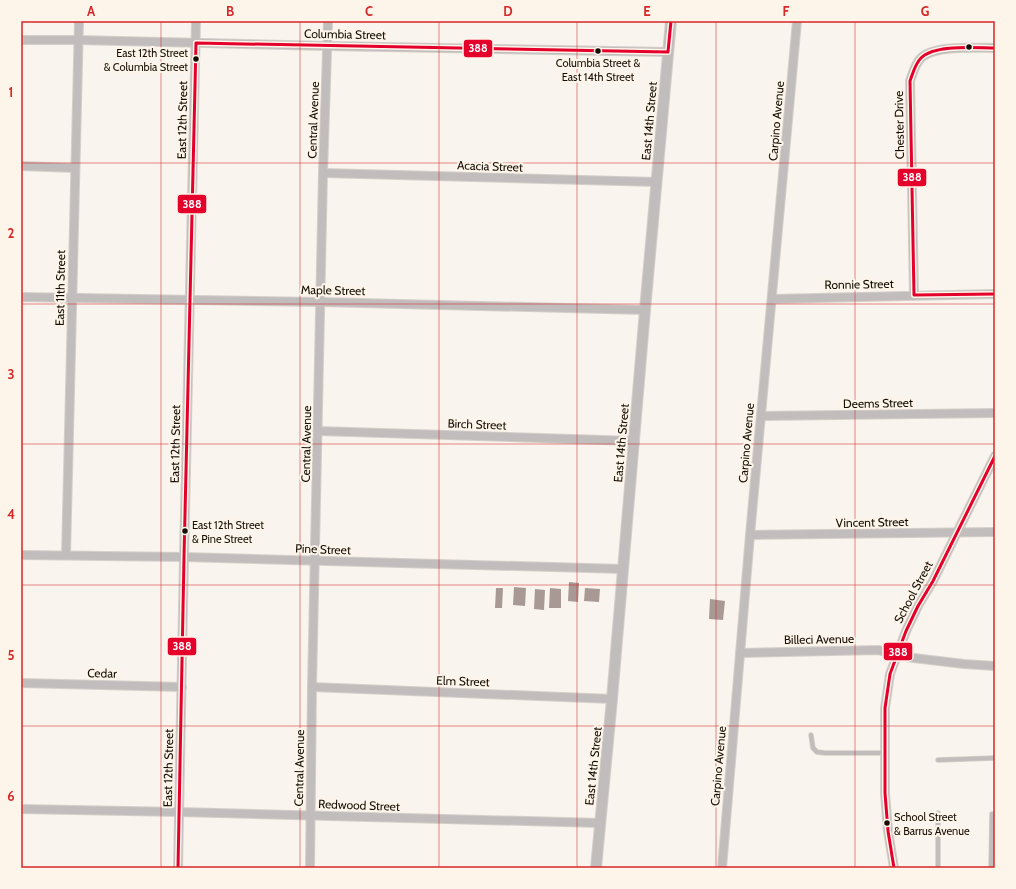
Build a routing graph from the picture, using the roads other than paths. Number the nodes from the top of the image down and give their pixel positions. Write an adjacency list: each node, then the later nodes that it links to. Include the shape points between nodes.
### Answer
1 (78, 21): 7 (street, East 11th Street)
2 (196, 21): 8 (street, East 12th Street)
3 (328, 21): 9 (street, Central Avenue)
4 (671, 21): 11 (street, East 14th Street)
5 (797, 21): 20 (street, Carpino Avenue)
6 (21, 40): 7 (street, Columbia Street)
7 (78, 40): 8 (street, Columbia Street); 13 (street, East 11th Street)
8 (196, 43): 9 (street, Columbia Street); 21 (street, East 12th Street)
9 (327, 46): 11 (street, Columbia Street); 14 (street, Central Avenue)
10 (995, 48): 17 (street, Chester Drive, via 933,51 922,57 914,67 910,81)
11 (668, 52): 15 (street, East 14th Street)
12 (21, 166): 13 (street)
13 (75, 168): 19 (street, East 11th Street)
14 (323, 173): 15 (street, Acacia Street); 22 (street, Central Avenue)
15 (657, 182): 23 (street, East 14th Street)
16 (995, 294): 17 (street, Ronnie Street)
17 (914, 295): 20 (street, Ronnie Street)
18 (21, 297): 19 (street, Maple Street)
19 (72, 297): 21 (street, Maple Street); 33 (street, East 11th Street)
20 (772, 299): 25 (street, Carpino Avenue)
21 (190, 300): 22 (street, Maple Street); 34 (street, East 12th Street)
22 (321, 302): 23 (street, Maple Street); 26 (street, Central Avenue)
23 (645, 310): 27 (street, East 14th Street)
24 (995, 413): 25 (street, Deems Street)
25 (761, 416): 31 (street, Carpino Avenue)
26 (318, 431): 27 (street, Birch Street); 35 (street, Central Avenue)
27 (635, 441): 36 (street, East 14th Street)
28 (995, 456): 29 (street, School Street)
29 (957, 532): 30 (street, Vincent Street); 31 (street, Vincent Street); 38 (street, School Street, via 918,606)
30 (995, 532)
31 (750, 536): 37 (street, Carpino Avenue)
32 (21, 555): 33 (street, Pine Street)
33 (66, 555): 34 (street, Pine Street)
34 (184, 557): 35 (street, Pine Street); 41 (street, East 12th Street)
35 (315, 561): 36 (street, Pine Street); 42 (street, Central Avenue)
36 (623, 569): 43 (street, East 14th Street)
37 (740, 653): 38 (street, Billeci Avenue, via 879,650); 57 (street, Carpino Avenue)
38 (897, 656): 39 (street, Billeci Avenue); 45 (street, School Street, via 890,674 885,708)
39 (995, 666)
40 (21, 683): 41 (street, Cedar)
41 (182, 687): 49 (street, East 12th Street)
42 (312, 687): 43 (street, Elm Street); 52 (street, Central Avenue)
43 (612, 699): 53 (street, East 14th Street)
44 (811, 735): 45 (lane, via 816,752)
45 (885, 754): 58 (street, School Street, via 885,793)
46 (995, 758): 47 (lane)
47 (938, 760)
48 (21, 809): 49 (street, Redwood Street)
49 (179, 812): 52 (street, Redwood Street); 54 (street, East 12th Street)
50 (938, 813): 59 (lane)
51 (992, 814): 60 (lane)
52 (311, 815): 53 (street, Redwood Street); 55 (street, Central Avenue)
53 (600, 823): 56 (street, East 14th Street)
54 (178, 868)
55 (310, 868)
56 (596, 868)
57 (722, 868)
58 (894, 868)
59 (938, 868)
60 (992, 868)

